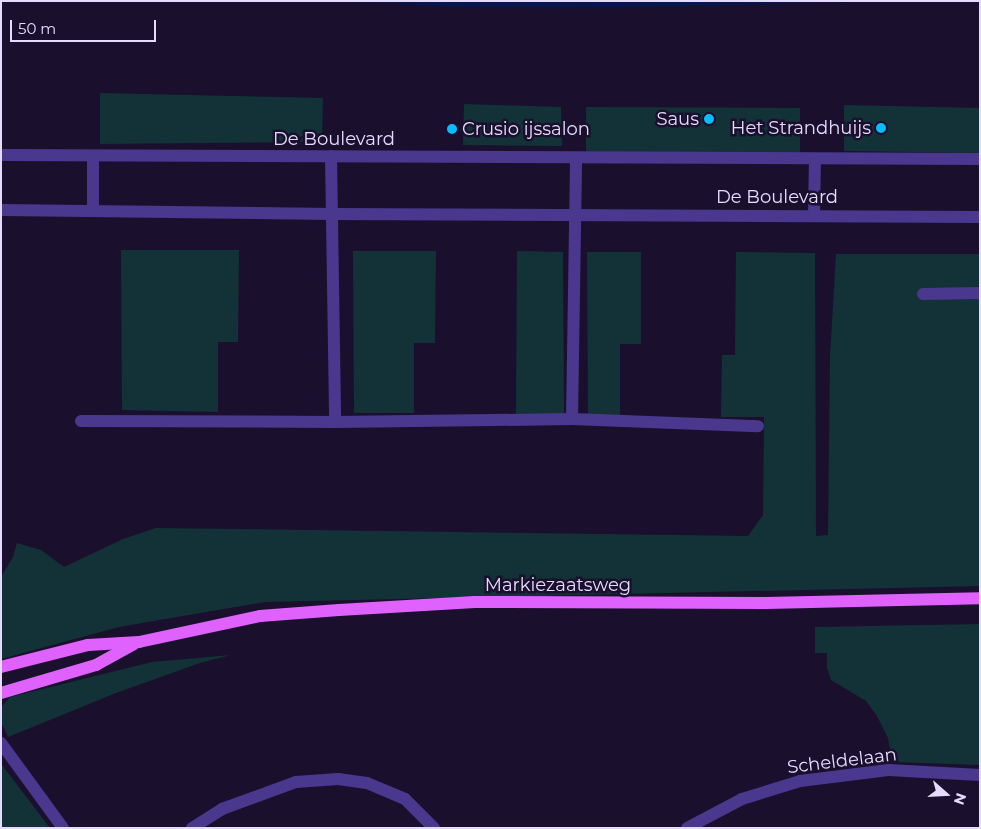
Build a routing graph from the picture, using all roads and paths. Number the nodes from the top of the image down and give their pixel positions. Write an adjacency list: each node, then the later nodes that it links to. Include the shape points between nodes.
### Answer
1 (1, 155): 2 (street, De Boulevard)
2 (93, 156): 3 (street, De Boulevard); 8 (street)
3 (331, 156): 4 (street, De Boulevard); 9 (street)
4 (576, 159): 6 (street, De Boulevard); 10 (street)
5 (980, 159): 6 (street, De Boulevard)
6 (815, 160): 11 (street)
7 (1, 210): 8 (street, De Boulevard)
8 (93, 210): 9 (street, De Boulevard)
9 (333, 214): 10 (street, De Boulevard); 17 (street)
10 (573, 214): 11 (street, De Boulevard); 15 (street)
11 (814, 215): 12 (street, De Boulevard)
12 (980, 217)
13 (980, 293): 14 (street)
14 (923, 294)
15 (572, 419): 17 (street); 18 (street)
16 (81, 421): 17 (street)
17 (335, 422)
18 (758, 426)
19 (980, 598): 20 (main road, Markiezaatsweg, via 766,603 476,602 260,616)
20 (138, 642): 21 (main road, Markiezaatsweg, via 88,645); 22 (main road, Markiezaatsweg, via 96,665)
21 (1, 667)
22 (1, 693)
23 (1, 743): 25 (street)
24 (980, 775): 28 (street, Scheldelaan, via 888,770 800,781 742,799)
25 (63, 828)
26 (192, 828): 27 (street, via 222,809 296,782 338,779 367,783 405,799)
27 (434, 828)
28 (687, 828)

